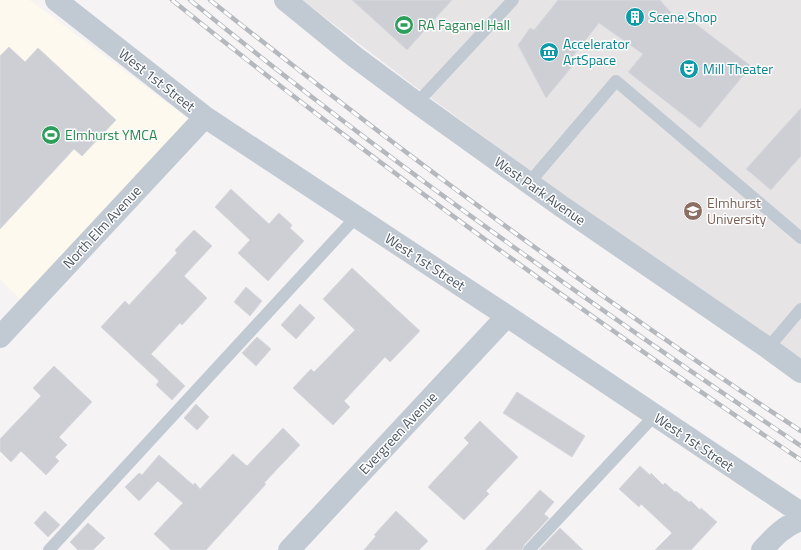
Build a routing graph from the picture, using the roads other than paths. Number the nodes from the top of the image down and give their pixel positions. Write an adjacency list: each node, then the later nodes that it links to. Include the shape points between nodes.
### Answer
1 (56, 0): 5 (street, West 1st Street)
2 (285, 0): 4 (street, West Park Avenue)
3 (513, 0): 4 (lane)
4 (417, 103): 6 (street, West Park Avenue)
5 (205, 117): 7 (street, West 1st Street); 11 (street, North Elm Avenue)
6 (529, 183): 8 (lane, via 616,81); 12 (street, West Park Avenue)
7 (356, 217): 10 (street, West 1st Street); 17 (lane)
8 (801, 238)
9 (801, 310): 12 (lane)
10 (507, 316): 14 (street, West 1st Street); 18 (street, Evergreen Avenue)
11 (0, 337)
12 (768, 348): 13 (street, West Park Avenue)
13 (801, 372)
14 (655, 415): 15 (street, West 1st Street); 19 (lane)
15 (801, 513)
16 (801, 520): 20 (street, via 778,533)
17 (49, 550)
18 (289, 550)
19 (529, 550)
20 (762, 550)

